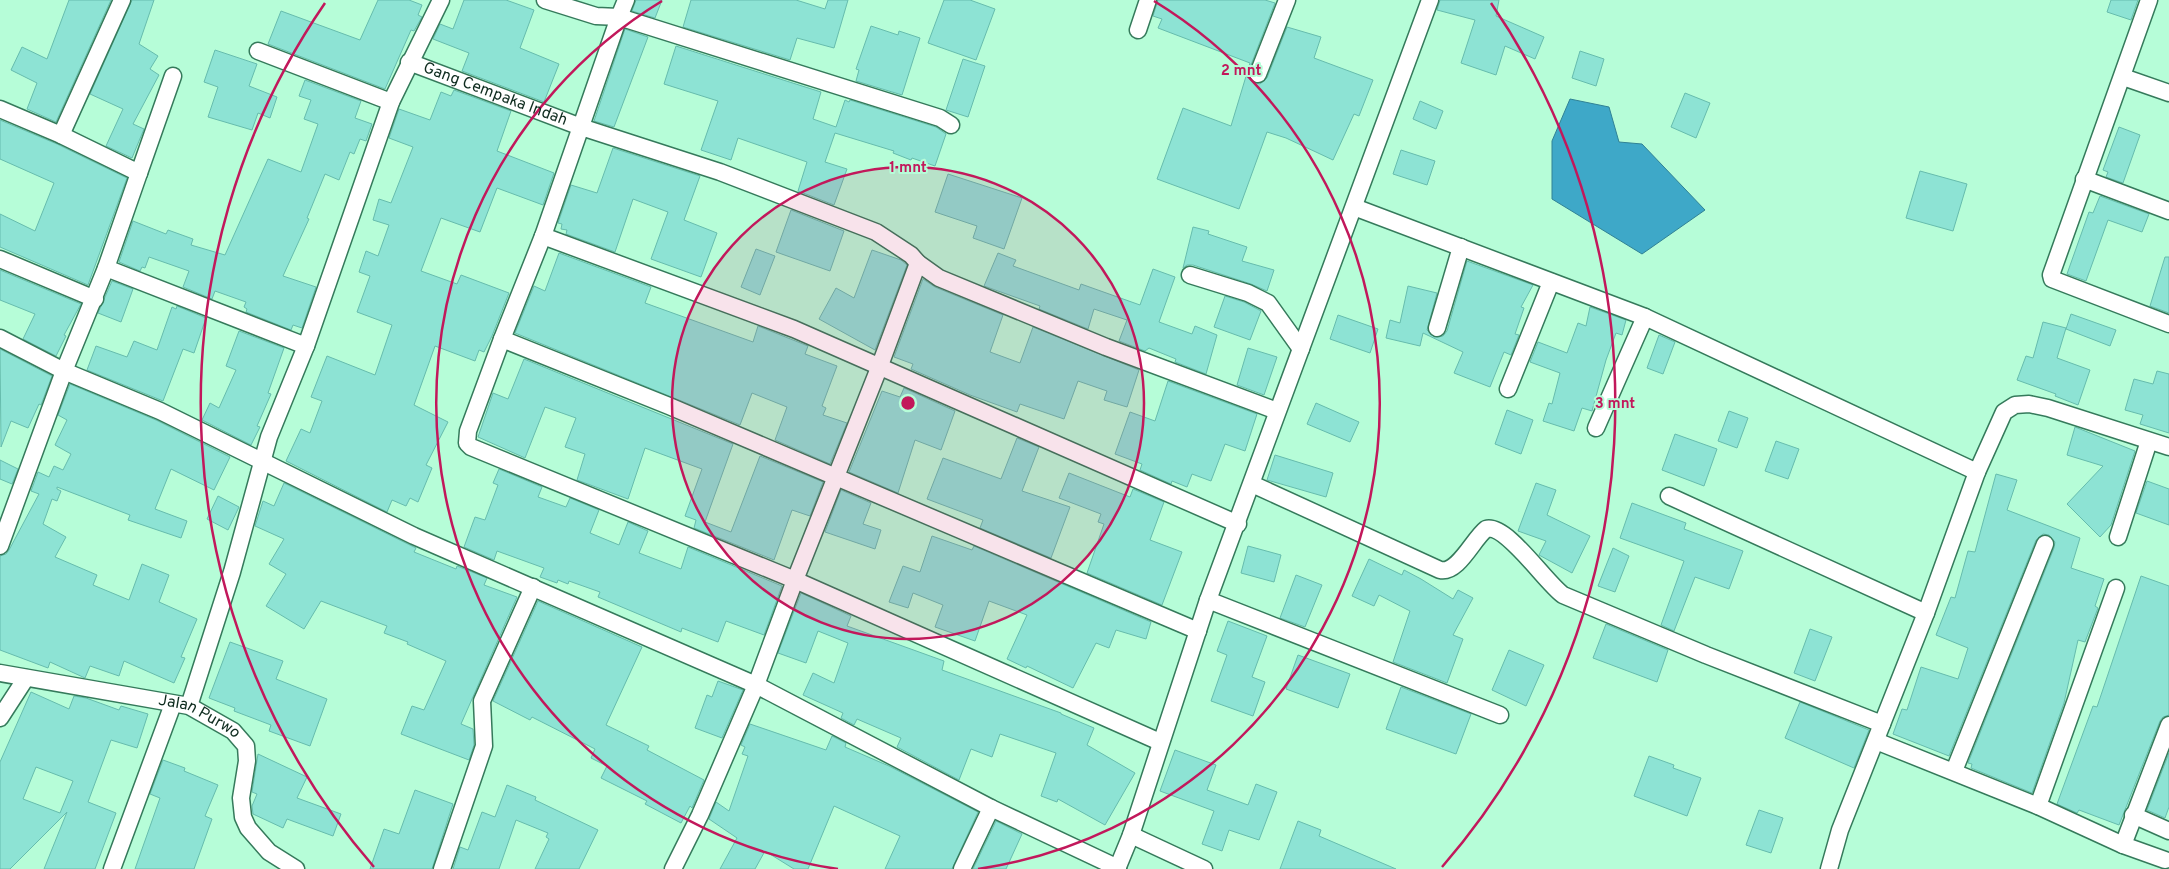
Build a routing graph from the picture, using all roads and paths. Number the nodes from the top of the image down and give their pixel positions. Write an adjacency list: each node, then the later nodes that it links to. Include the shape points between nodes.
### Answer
1 (122, 0): 21 (street)
2 (441, 0): 12 (street)
3 (545, 0): 9 (street, via 596,16)
4 (626, 0): 9 (street)
5 (1148, 0): 10 (street)
6 (1287, 0): 13 (street)
7 (1430, 0): 24 (street)
8 (2149, 0): 15 (street)
9 (619, 17): 19 (street, via 940,118); 20 (street)
10 (1138, 30)
11 (258, 51): 17 (street)
12 (409, 62): 17 (street); 20 (street, Gang Cempaka Indah)
13 (1258, 74)
14 (173, 76): 22 (street)
15 (2123, 77): 16 (street); 23 (street)
16 (2169, 93)
17 (391, 102): 39 (street)
18 (0, 109): 21 (street)
19 (951, 125)
20 (581, 127): 26 (street); 29 (street, Gang Cempaka Indah, via 720,172 876,232 912,255)
21 (61, 135): 22 (street)
22 (139, 173): 30 (street)
23 (2084, 179): 25 (street); 35 (street, via 2052,279)
24 (1354, 207): 27 (street); 40 (street)
25 (2169, 211)
26 (543, 236): 38 (street); 41 (street, via 794,329)
27 (1461, 247): 32 (street); 36 (street)
28 (0, 259): 33 (street)
29 (918, 263): 41 (street); 44 (street, Gang Cempaka Indah, via 938,278 1088,340)
30 (106, 268): 33 (street); 39 (street)
31 (1190, 275): 40 (street, via 1248,293 1268,304)
32 (1551, 282): 34 (street); 43 (street)
33 (94, 299): 42 (street)
34 (1645, 317): 45 (street); 49 (street)
35 (2169, 324)
36 (1437, 328)
37 (0, 338): 42 (street)
38 (502, 339): 50 (street); 57 (street, via 468,431 466,441 469,446)
39 (306, 346): 48 (street)
40 (1301, 349): 44 (street)
41 (880, 368): 50 (street); 53 (street)
42 (64, 371): 48 (street, via 160,411); 56 (street)
43 (1508, 389)
44 (1277, 411): 51 (street)
45 (1596, 428)
46 (2149, 441): 47 (street); 49 (street, via 2048,408 2029,404 2015,406 2004,412); 54 (street)
47 (2169, 447)
48 (261, 460): 58 (street, via 414,536); 66 (street, via 232,572)
49 (1977, 472): 61 (street)
50 (835, 478): 57 (street); 62 (street)
51 (1252, 484): 53 (street); 69 (street, via 1440,570 1447,571 1455,566 1486,529 1495,529 1507,536 1563,595)
52 (1670, 496): 61 (street)
53 (1238, 524): 60 (street)
54 (2118, 537)
55 (2045, 544): 73 (street)
56 (0, 546)
57 (795, 580): 65 (street); 72 (street)
58 (533, 587): 65 (street); 83 (street, via 482,701 484,746)
59 (2116, 588): 74 (street)
60 (1208, 600): 62 (street); 67 (street)
61 (1926, 613): 69 (street)
62 (1198, 631): 72 (street)
63 (0, 673): 64 (street, Jalan Purwo)
64 (26, 678): 66 (street, Jalan Purwo); 68 (street)
65 (756, 685): 75 (street); 84 (street)
66 (181, 705): 81 (street); 82 (street, Jalan Purwo, via 233,731 246,746 241,798 243,817 248,828 269,852)
67 (1500, 715)
68 (0, 718)
69 (1882, 724): 71 (street)
70 (2169, 725): 76 (street)
71 (1876, 741): 73 (street); 88 (street)
72 (1160, 742): 78 (street)
73 (1954, 771): 74 (street)
74 (2038, 806): 79 (street)
75 (991, 808): 85 (street); 86 (street)
76 (2133, 815): 77 (street); 79 (street)
77 (2169, 831)
78 (1131, 835): 86 (street); 87 (street)
79 (2123, 845): 80 (street)
80 (2165, 859)
81 (112, 869)
82 (296, 869)
83 (442, 869)
84 (673, 869)
85 (962, 869)
86 (1117, 869)
87 (1204, 869)
88 (1828, 869)

